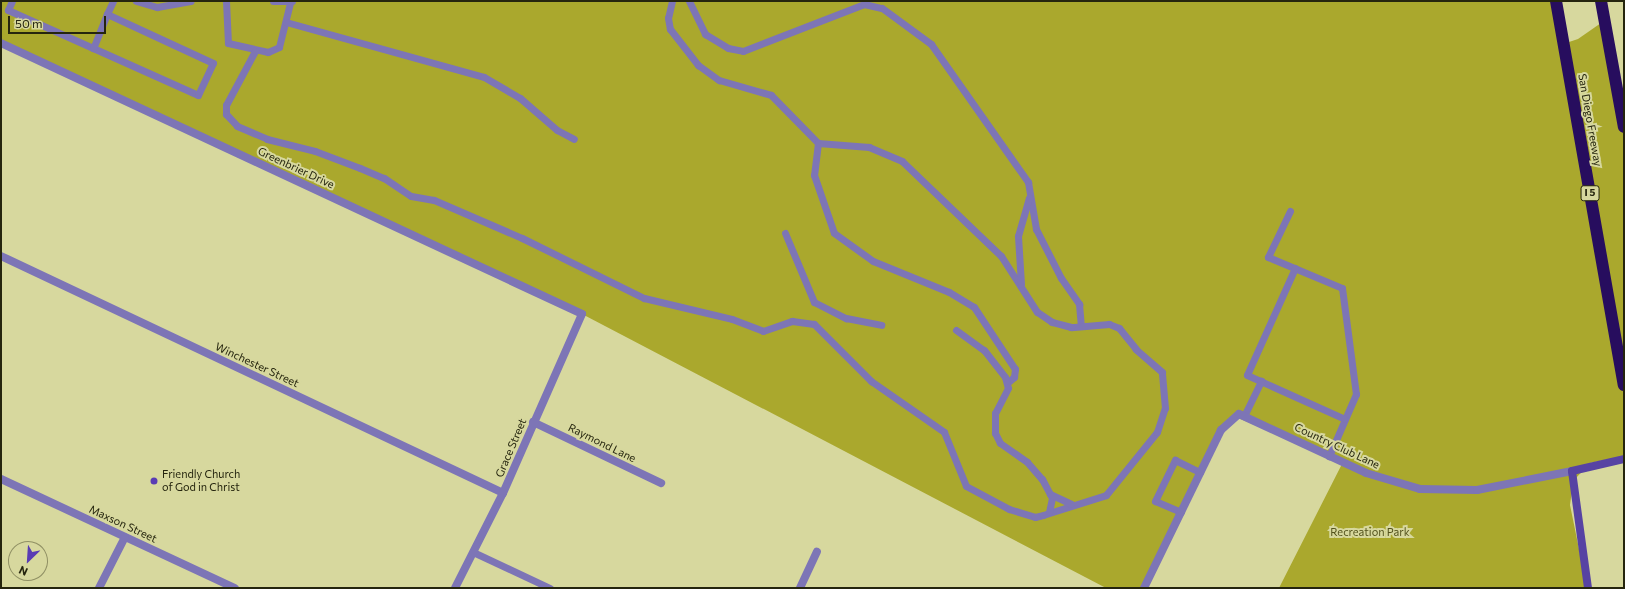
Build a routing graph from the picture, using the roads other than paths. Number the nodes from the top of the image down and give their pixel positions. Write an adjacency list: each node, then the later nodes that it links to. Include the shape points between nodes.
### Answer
1 (12, 1): 15 (lane, via 8,10)
2 (113, 1): 12 (lane)
3 (136, 1): 4 (lane, via 157,7)
4 (190, 1)
5 (226, 1): 16 (lane, via 228,43)
6 (273, 1): 11 (lane)
7 (672, 1): 19 (lane, via 668,18 670,29 698,65 719,80 776,99)
8 (689, 1): 20 (lane, via 705,34 728,48 743,51 856,6 882,8 936,50 1015,160 1028,182)
9 (1556, 1): 32 (highway, San Diego Freeway / I 5)
10 (1601, 1): 17 (highway)
11 (291, 2): 13 (lane)
12 (108, 14): 15 (lane); 15 (lane, via 213,62 198,95)
13 (286, 22): 16 (lane, via 277,50); 18 (lane, via 484,77 520,98 557,130)
14 (1, 43): 26 (street, Greenbrier Drive)
15 (93, 48)
16 (255, 51): 45 (lane, via 226,106 226,114 237,126 267,140 315,151 384,178 411,196 434,200 569,259 608,282 659,303 732,319 763,331 792,321 814,324 871,381 944,432 960,476 974,492 1025,514 1035,516)
17 (1624, 127)
18 (574, 138)
19 (818, 143): 25 (lane, via 869,147 902,161 977,229); 31 (lane, via 814,174 834,233 873,261 949,292 974,307 1015,370 1014,377)
20 (1030, 195): 25 (lane, via 1018,236); 28 (lane, via 1036,229 1061,278 1080,304)
21 (1290, 212): 24 (lane, via 1268,257)
22 (785, 233): 27 (lane, via 814,302 846,318)
23 (1, 256): 42 (street, Winchester Street)
24 (1296, 268): 30 (lane, via 1247,375); 34 (lane, via 1342,288 1356,394)
25 (1021, 284): 28 (lane, via 1029,303 1048,320 1071,327)
26 (582, 314): 35 (street, Grace Street)
27 (881, 325)
28 (1081, 326): 44 (lane, via 1109,324 1119,328 1136,349 1162,372 1166,392 1162,418 1152,441 1138,452 1106,495)
29 (956, 330): 31 (lane, via 984,350)
30 (1260, 381): 33 (lane); 34 (lane)
31 (1007, 383): 43 (lane, via 994,420 997,438 1030,465)
32 (1624, 385)
33 (1245, 414): 36 (street, Country Club Lane); 39 (street, via 1239,414 1221,430)
34 (1345, 419): 36 (lane)
35 (533, 422): 41 (street, Raymond Lane); 42 (street, Grace Street)
36 (1329, 456): 38 (street, Country Club Lane, via 1402,486 1446,491 1477,490)
37 (1624, 459): 38 (main road, Country Club Lane)
38 (1572, 471): 56 (main road)
39 (1200, 472): 46 (street); 46 (lane, via 1175,460 1156,501)
40 (1, 479): 47 (street, Maxson Street)
41 (661, 483)
42 (503, 493): 48 (street, Grace Street)
43 (1050, 494): 44 (lane, via 1062,502); 45 (lane)
44 (1075, 504): 45 (lane)
45 (1049, 512)
46 (1181, 512): 55 (street)
47 (125, 537): 50 (street); 51 (street, Maxson Street)
48 (473, 552): 52 (street, Grace Street); 53 (lane)
49 (817, 552): 54 (street)
50 (98, 588)
51 (235, 588)
52 (455, 588)
53 (550, 588)
54 (800, 588)
55 (1144, 588)
56 (1588, 588)

